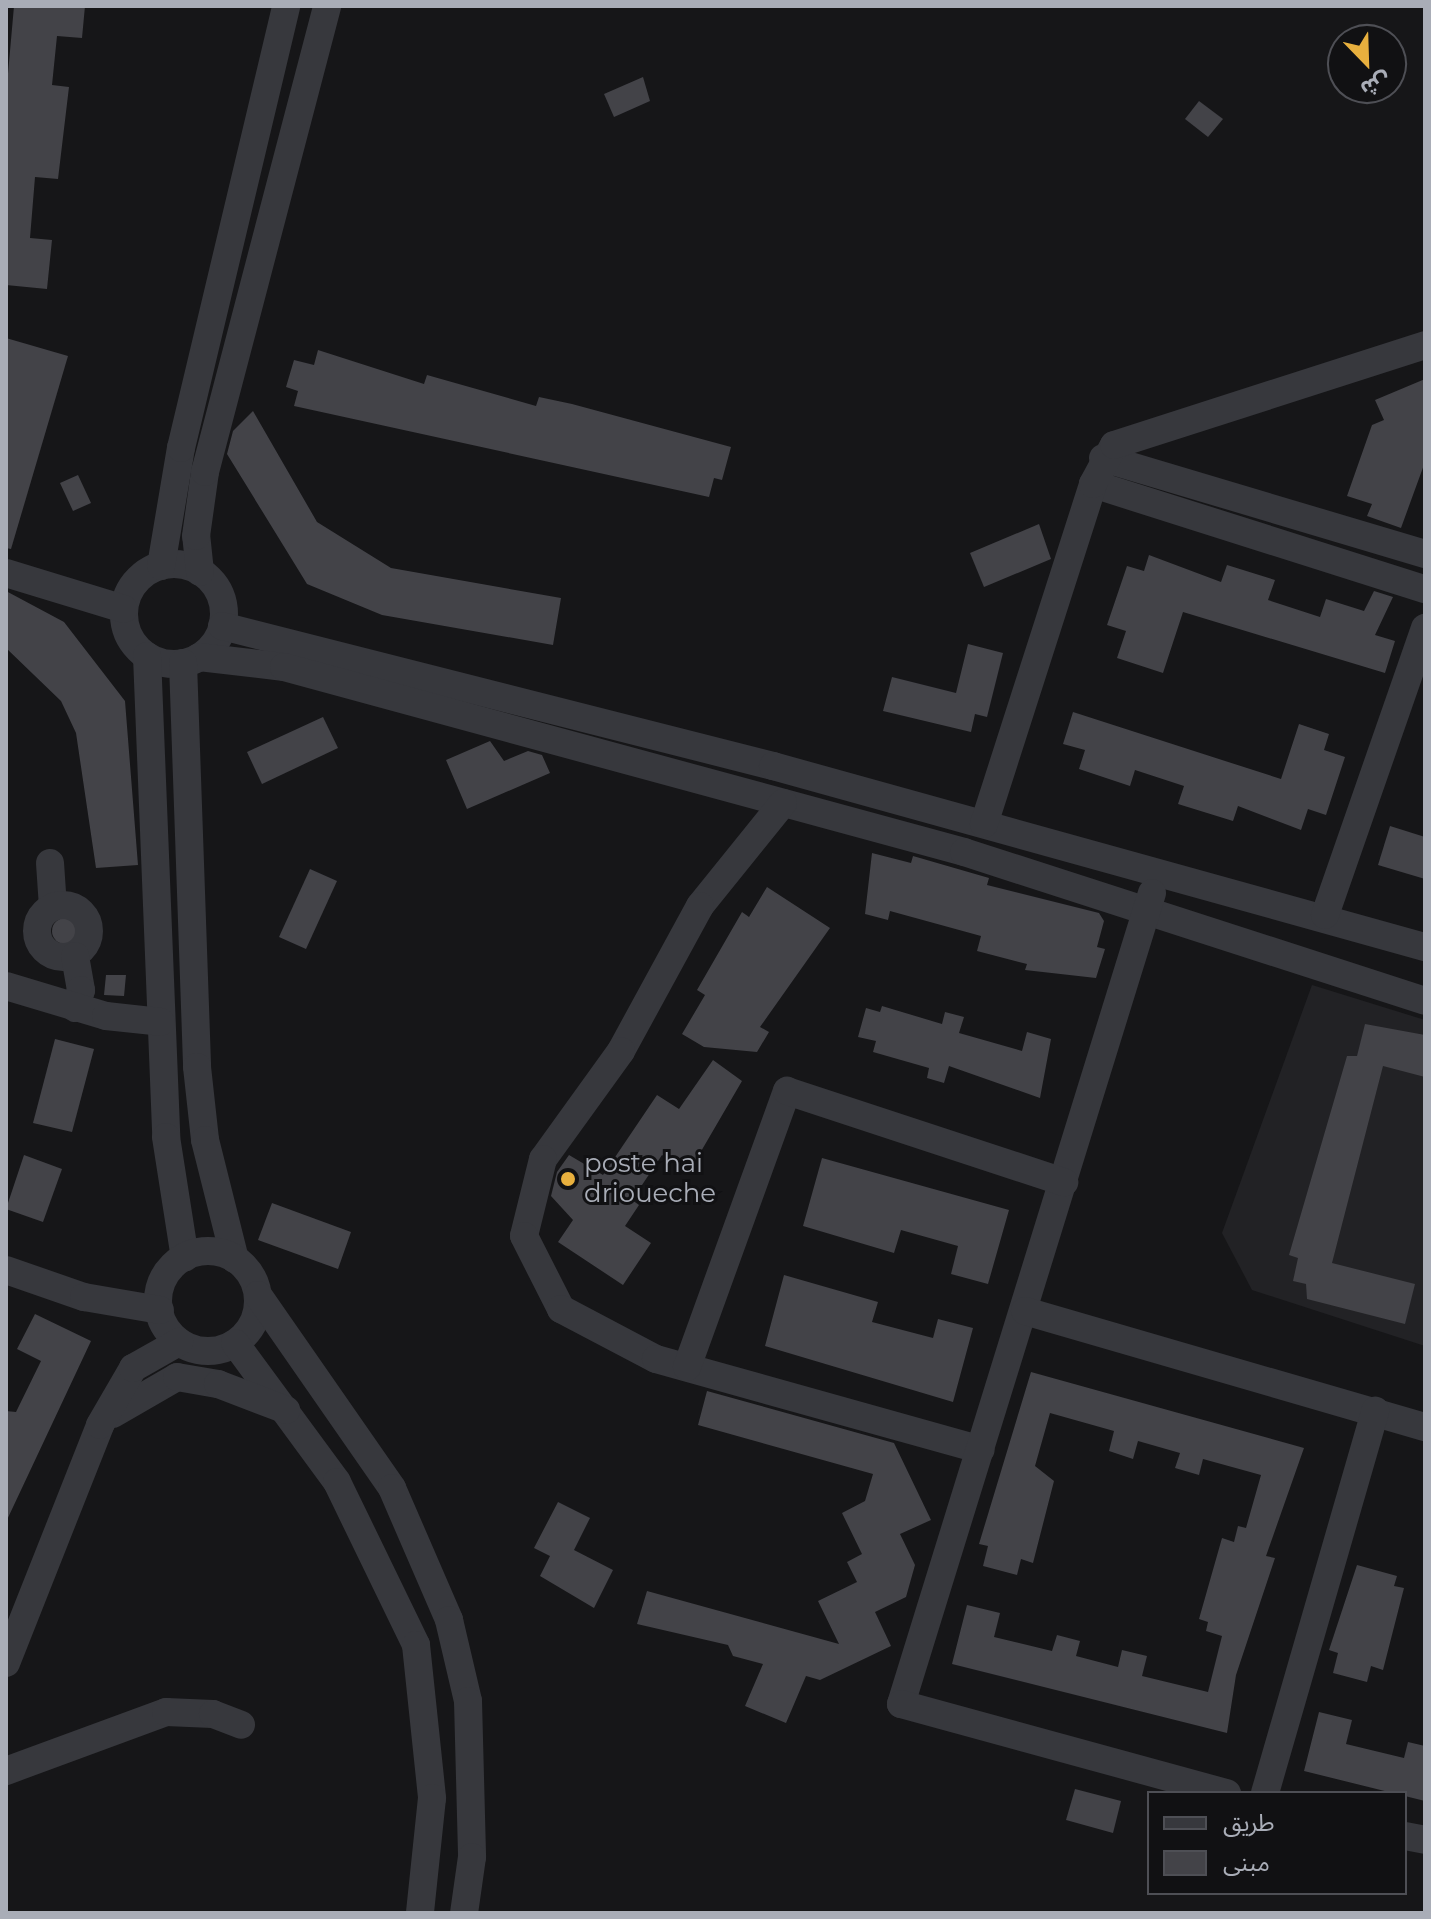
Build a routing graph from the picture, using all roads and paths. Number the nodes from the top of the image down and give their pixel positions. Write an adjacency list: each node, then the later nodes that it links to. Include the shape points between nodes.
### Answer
1 (286, 6): 6 (street, via 181,448)
2 (327, 6): 7 (street, via 205,472 196,536)
3 (1425, 345): 4 (street, via 1114,445)
4 (1098, 471): 5 (street); 9 (street); 16 (street)
5 (1425, 554)
6 (161, 566): 7 (street); 10 (street, via 138,579)
7 (200, 572): 11 (street, via 219,592)
8 (6, 573): 10 (street)
9 (1425, 589)
10 (124, 609): 13 (street, via 131,641)
11 (222, 626): 14 (street); 16 (street)
12 (1425, 628): 20 (street)
13 (147, 656): 14 (street); 25 (street)
14 (191, 660): 15 (street, via 284,667); 28 (street, via 197,1067 205,1140)
15 (783, 803): 19 (street); 35 (street, via 700,906 621,1051 543,1159 524,1236 561,1309)
16 (984, 824): 18 (street)
17 (50, 863): 24 (street, via 53,907 40,919 40,943 59,958 75,956 81,990)
18 (1159, 873): 19 (street); 20 (street)
19 (1147, 910): 23 (street); 26 (street)
20 (1325, 915): 21 (street)
21 (1425, 947)
22 (6, 986): 24 (street)
23 (1425, 1001)
24 (75, 1008): 25 (street)
25 (161, 1022): 27 (street, via 166,1137)
26 (1064, 1182): 32 (street); 35 (street, via 787,1091)
27 (185, 1258): 28 (street, via 214,1252); 31 (street, via 161,1284)
28 (235, 1259): 30 (street)
29 (6, 1270): 31 (street, via 84,1297)
30 (258, 1295): 34 (street, via 252,1327); 47 (street, via 344,1414 427,1556 468,1701 472,1857)
31 (160, 1310): 33 (street)
32 (1025, 1311): 37 (street); 40 (street)
33 (179, 1342): 34 (street, via 210,1351); 38 (street, via 133,1368)
34 (235, 1343): 36 (street)
35 (687, 1367): 40 (street)
36 (287, 1411): 38 (street, via 218,1384 177,1377 134,1395); 46 (street, via 378,1554 416,1645 427,1710 431,1851)
37 (1375, 1411): 39 (street); 45 (street)
38 (100, 1425): 41 (street)
39 (1425, 1427)
40 (981, 1450): 44 (street, via 901,1704)
41 (6, 1663)
42 (241, 1725): 43 (street, via 213,1714 166,1712)
43 (6, 1771)
44 (1220, 1791)
45 (1266, 1791)
46 (420, 1913)
47 (464, 1913)

